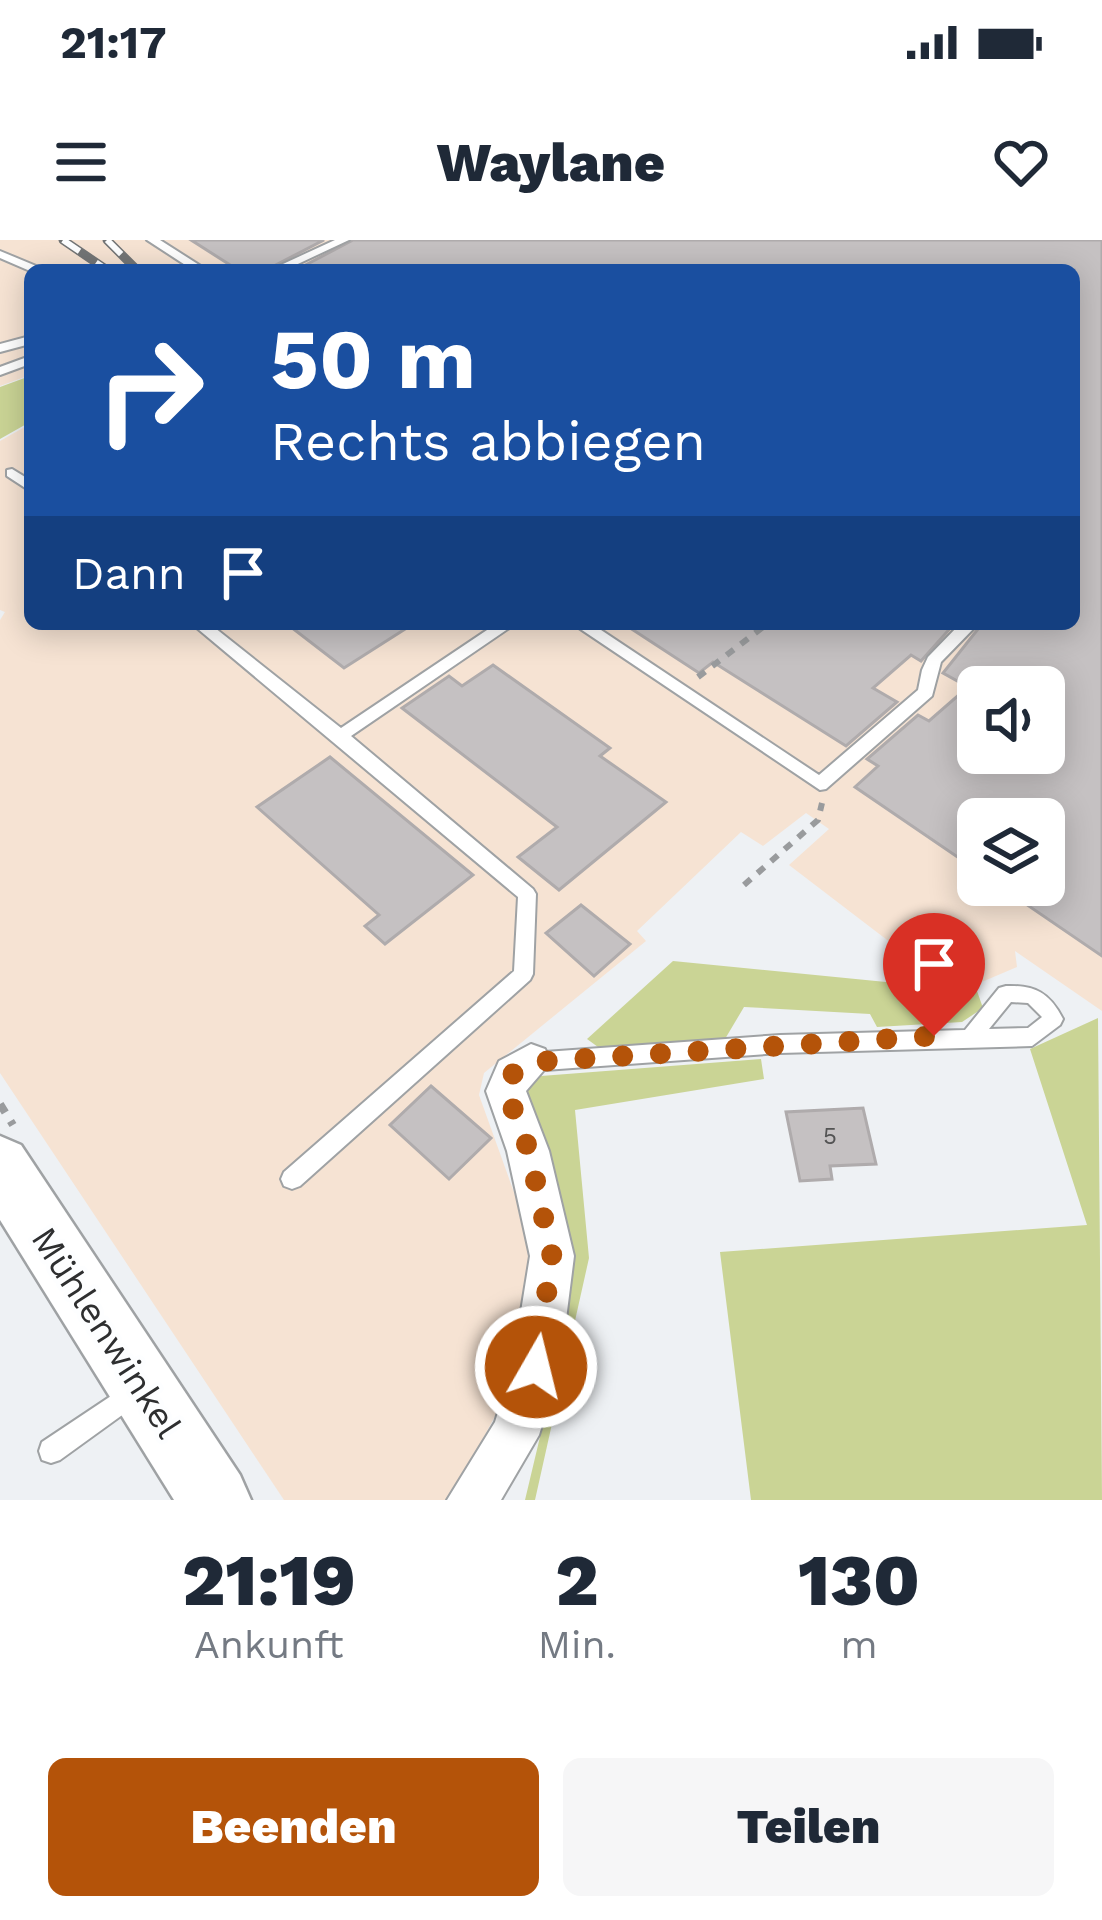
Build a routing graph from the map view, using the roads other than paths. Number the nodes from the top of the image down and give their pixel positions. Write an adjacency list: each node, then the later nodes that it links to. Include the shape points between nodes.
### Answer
1 (152, 240): 3 (lane)
2 (344, 240): 4 (lane)
3 (191, 264)
4 (290, 264)
5 (12, 473): 6 (lane)
6 (24, 482)
7 (208, 630): 13 (lane)
8 (498, 630): 13 (lane)
9 (590, 630): 11 (lane, via 820,784)
10 (963, 630): 11 (lane, via 941,649 927,670 926,692)
11 (900, 717): 12 (lane)
12 (920, 730)
13 (340, 736): 17 (lane, via 526,895 523,974)
14 (973, 1035): 15 (lane)
15 (531, 1062): 21 (street, via 506,1090 552,1256 536,1367 514,1435)
16 (0, 1165): 18 (street, Mühlenwinkel)
17 (292, 1179)
18 (142, 1387): 19 (lane); 20 (street, Mühlenwinkel)
19 (51, 1451)
20 (215, 1500)
21 (472, 1500)

